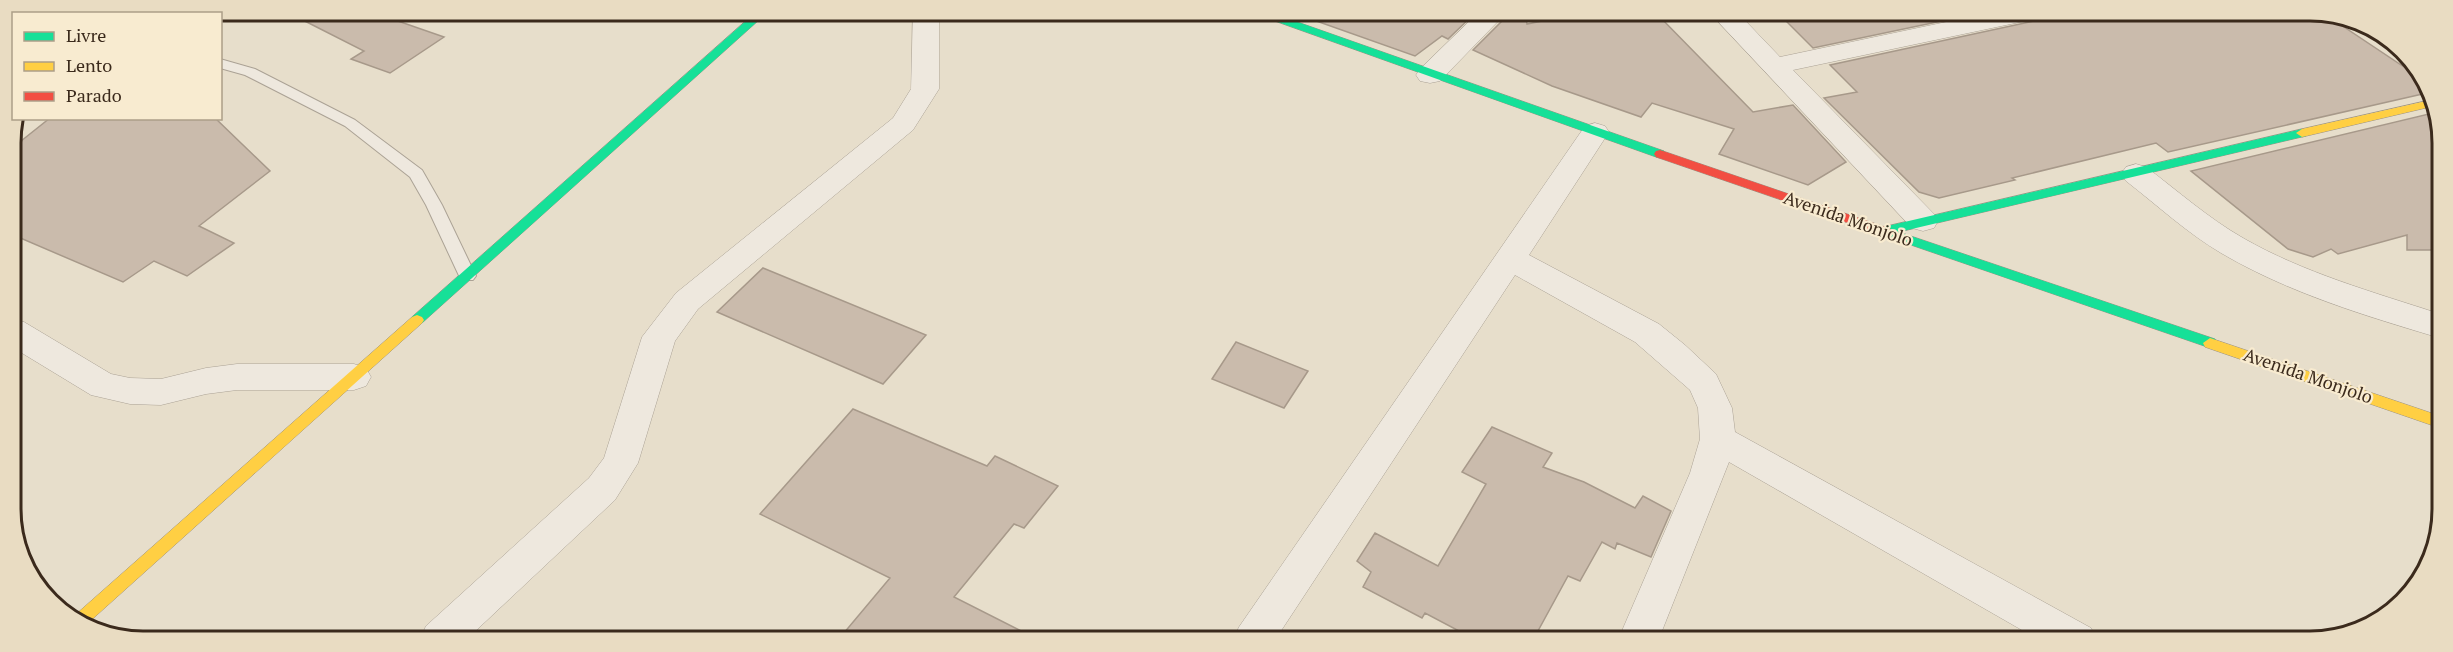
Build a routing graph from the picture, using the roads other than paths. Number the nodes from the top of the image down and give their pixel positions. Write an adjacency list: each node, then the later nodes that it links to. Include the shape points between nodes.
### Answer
1 (753, 21): 16 (street)
2 (926, 21): 23 (street, via 925,89 903,124 687,300 659,337 620,463 603,489)
3 (1283, 21): 9 (street, Avenida Monjolo)
4 (1487, 21): 9 (street)
5 (1731, 21): 8 (street)
6 (1959, 21): 8 (street)
7 (222, 64): 16 (lane, via 250,72 350,123 416,174)
8 (1774, 66): 13 (street)
9 (1430, 75): 11 (street, Avenida Monjolo)
10 (2426, 104): 12 (street)
11 (1595, 132): 14 (street, Avenida Monjolo); 15 (street)
12 (2136, 174): 13 (street); 17 (street, via 2230,245 2325,288)
13 (1923, 221): 14 (street)
14 (1883, 231): 20 (street, Avenida Monjolo)
15 (1509, 258): 21 (street, via 1647,333 1673,354 1704,383 1715,408); 24 (street)
16 (467, 276): 19 (street)
17 (2432, 323)
18 (21, 336): 19 (street, via 103,386 130,391 160,392 237,377)
19 (354, 377): 22 (street)
20 (2432, 419)
21 (1718, 439): 25 (street); 26 (street)
22 (85, 616)
23 (449, 631)
24 (1259, 631)
25 (1642, 631)
26 (2047, 631)

